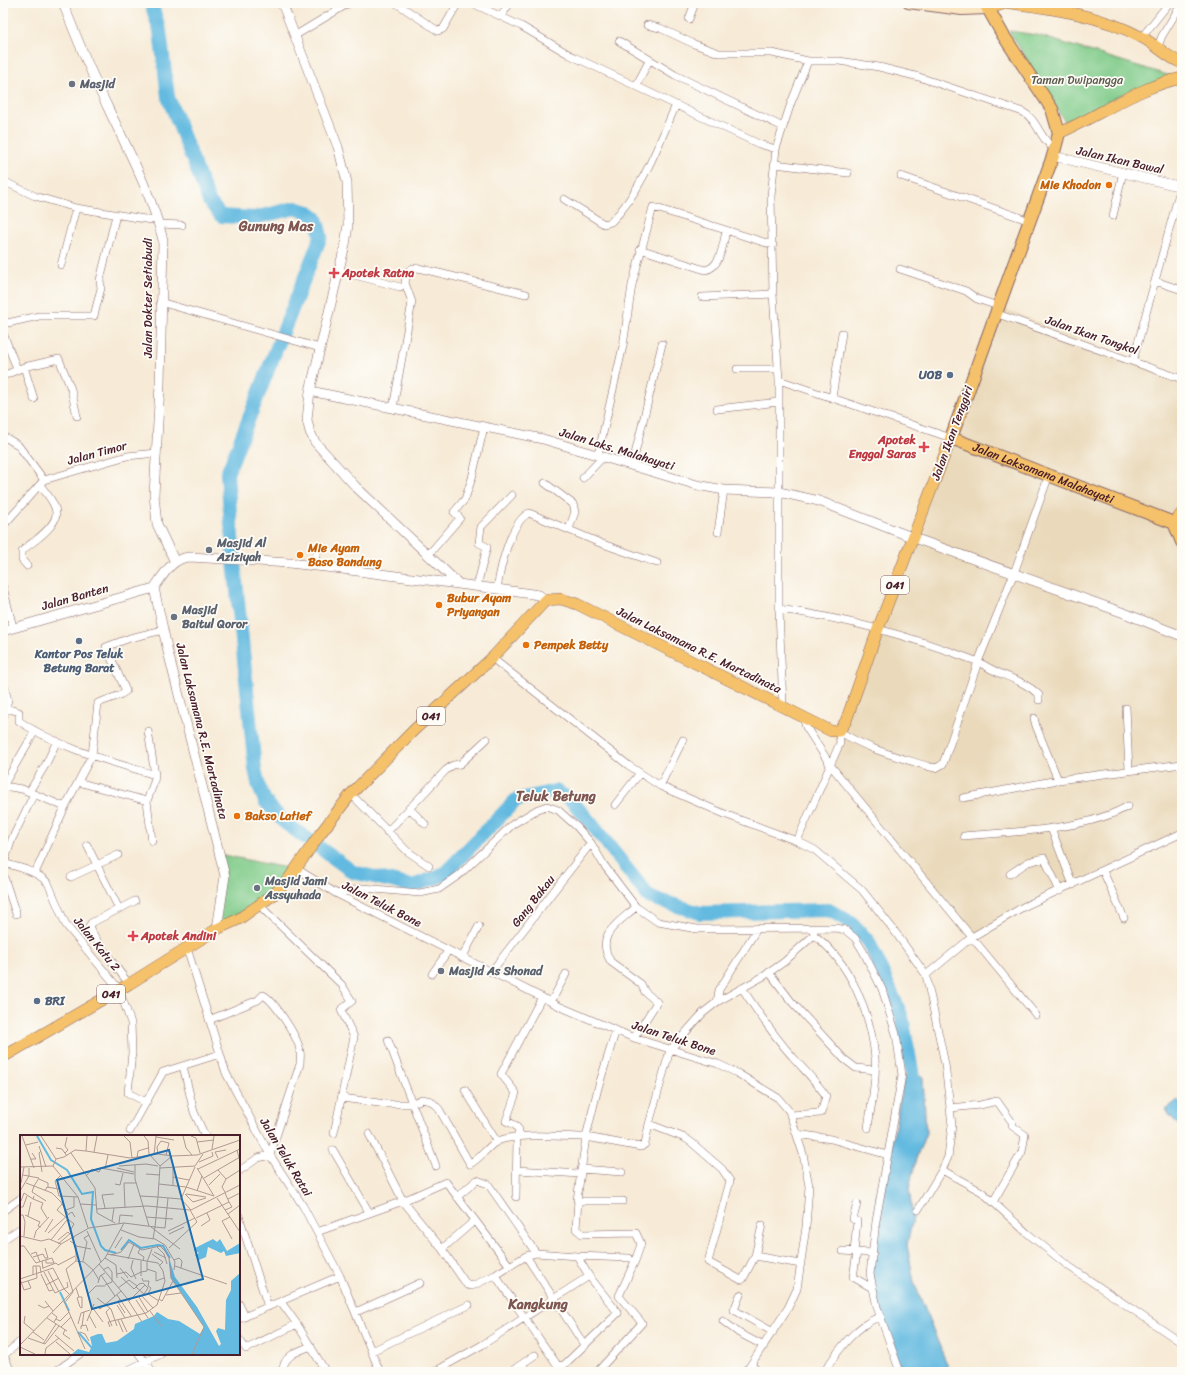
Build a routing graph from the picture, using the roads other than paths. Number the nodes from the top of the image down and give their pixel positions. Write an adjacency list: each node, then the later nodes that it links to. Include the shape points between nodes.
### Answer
1 (63, 3): 45 (street, Jalan Dokter Setiabudi)
2 (282, 3): 20 (street)
3 (349, 3): 20 (street)
4 (396, 3): 5 (street, via 438,31 444,29)
5 (458, 3)
6 (472, 3): 17 (street)
7 (510, 3): 17 (street)
8 (695, 3): 18 (street)
9 (908, 3): 15 (main road, via 962,10)
10 (1006, 3): 15 (main road)
11 (1010, 3): 14 (main road)
12 (1169, 3): 21 (street)
13 (1182, 3): 23 (street)
14 (1028, 4): 16 (main road)
15 (986, 6): 31 (highway, via 1052,109)
16 (1066, 7): 21 (main road)
17 (501, 16): 28 (street, via 570,55)
18 (689, 19)
19 (647, 25): 25 (street, via 719,53 772,53)
20 (296, 35): 52 (street, via 338,147 347,182 348,225)
21 (1142, 37): 23 (main road)
22 (619, 41): 24 (street)
23 (1157, 49): 26 (main road)
24 (649, 60): 28 (street); 30 (street, via 728,102)
25 (808, 61): 30 (street); 33 (street, via 839,61 879,66 1016,109 1027,114)
26 (1182, 63)
27 (1182, 78): 31 (main road, via 1121,100)
28 (636, 86): 29 (street)
29 (676, 105): 32 (street, via 759,144); 40 (street, via 636,188 611,222 604,224)
30 (783, 127): 32 (street)
31 (1060, 133): 33 (highway, Jalan Ikan Tenggiri)
32 (776, 149): 34 (street)
33 (1054, 152): 35 (street, Jalan Ikan Bawal); 44 (highway, Jalan Ikan Tenggiri)
34 (775, 164): 36 (street); 48 (street, via 772,176)
35 (1122, 172): 39 (street, Jalan Ikan Bawal); 43 (street)
36 (848, 173)
37 (901, 176): 44 (street)
38 (3, 181): 41 (street, via 35,196)
39 (1182, 187): 53 (street)
40 (564, 199)
41 (76, 208): 42 (street); 50 (street)
42 (116, 215): 45 (street); 61 (street, via 94,316 39,316)
43 (1112, 216)
44 (1030, 221): 60 (highway, Jalan Ikan Tenggiri)
45 (158, 222): 46 (street); 59 (street, Jalan Dokter Setiabudi, via 163,240)
46 (182, 225)
47 (726, 231): 48 (street); 49 (street, via 718,260 705,270); 49 (street, via 654,207)
48 (773, 245): 57 (street)
49 (640, 250): 84 (street)
50 (61, 265)
51 (900, 269): 60 (street, Jalan Ikan Tongkol, via 966,291)
52 (339, 271): 54 (street); 65 (street)
53 (1155, 281): 55 (street); 66 (street)
54 (400, 287)
55 (1182, 290)
56 (526, 294): 77 (street, via 418,268 407,272 405,283 412,302)
57 (772, 294): 58 (street); 69 (street)
58 (702, 297)
59 (160, 302): 65 (street); 83 (street, Jalan Dokter Setiabudi)
60 (996, 310): 66 (street, Jalan Ikan Tongkol); 82 (highway, Jalan Ikan Tenggiri)
61 (3, 324)
62 (3, 333): 67 (street)
63 (842, 333): 74 (street)
64 (662, 344): 85 (street)
65 (320, 348): 73 (street)
66 (1133, 361): 71 (street, Jalan Ikan Tongkol)
67 (21, 368): 70 (street); 75 (street); 79 (street, via 56,359 61,361)
68 (737, 369): 69 (street)
69 (778, 369): 72 (street)
70 (3, 376)
71 (1182, 379)
72 (779, 380): 74 (street, Jalan Laksamana Malahayati); 76 (street)
73 (310, 392): 77 (street, Jalan Laks. Malahayati); 101 (street, via 307,420 315,442 356,487)
74 (832, 398): 82 (street, Jalan Laksamana Malahayati)
75 (34, 399)
76 (779, 402): 78 (street); 91 (street)
77 (393, 408): 80 (street, Jalan Laks. Malahayati)
78 (717, 410)
79 (77, 416)
80 (484, 427): 84 (street, Jalan Laks. Malahayati, via 543,439); 101 (street, via 465,499 454,512 460,518)
81 (3, 436): 88 (street, via 18,445)
82 (951, 438): 86 (highway, Jalan Laksamana Malahayati); 98 (main road, Jalan Ikan Tenggiri / 041)
83 (157, 454): 88 (street, Jalan Timor, via 127,456); 102 (street, Jalan Dokter Setiabudi, via 155,516)
84 (601, 456): 85 (street, Jalan Laks. Malahayati); 87 (street)
85 (632, 466): 90 (street, Jalan Laks. Malahayati)
86 (1049, 475): 94 (highway, Jalan Laksamana Malahayati); 106 (street)
87 (583, 478)
88 (42, 483): 95 (street); 105 (street, via 54,504 56,515 53,524 22,552 22,560)
89 (545, 483): 96 (street, via 573,504 575,512)
90 (724, 490): 91 (street, Jalan Laks. Malahayati); 97 (street)
91 (779, 492): 98 (street, Jalan Laks. Malahayati, via 818,501); 113 (street)
92 (512, 495): 108 (street, via 481,527 479,543 487,547)
93 (1182, 513): 94 (main road)
94 (1174, 523): 99 (highway)
95 (3, 526)
96 (569, 529): 103 (street, via 600,543); 111 (street, via 529,513 522,517 506,551)
97 (718, 532)
98 (914, 538): 106 (street, Jalan Laks. Malahayati); 115 (main road, Jalan Ikan Tenggiri / 041)
99 (1182, 542)
100 (318, 550): 104 (street)
101 (429, 554): 107 (street)
102 (175, 562): 104 (street, Jalan Laksamana R.E. Martadinata, via 188,557); 110 (street)
103 (658, 563)
104 (313, 565): 107 (street, Jalan Laksamana R.E. Martadinata)
105 (27, 566)
106 (1014, 573): 118 (street, Jalan Laks. Malahayati); 120 (street)
107 (459, 584): 108 (street, Jalan Laksamana R.E. Martadinata)
108 (476, 586): 111 (street, Jalan Laksamana R.E. Martadinata)
109 (3, 587): 114 (street)
110 (154, 588): 114 (street, Jalan Banten); 117 (street, Jalan Laksamana R.E. Martadinata)
111 (497, 589): 112 (street, Jalan Laksamana R.E. Martadinata, via 539,595)
112 (546, 600): 119 (main road, 041); 123 (main road, Jalan Laksamana R.E. Martadinata, via 577,604)
113 (779, 609): 115 (street); 123 (street)
114 (13, 627): 116 (street, Jalan Banten)
115 (878, 629): 120 (street); 131 (main road, Jalan Ikan Tenggiri / 041, via 846,722)
116 (3, 630)
117 (163, 630): 135 (street, via 106,647 126,691 98,703); 182 (street, Jalan Laksamana R.E. Martadinata, via 225,876)
118 (1182, 636)
119 (492, 658): 139 (street); 146 (main road, 041, via 414,730)
120 (978, 662): 122 (street, via 1025,683 1039,695); 131 (street, via 940,766 930,767 886,753 850,739)
121 (3, 682): 124 (street, via 7,691)
122 (1039, 700)
123 (784, 707): 126 (main road, Jalan Laksamana R.E. Martadinata)
124 (6, 708): 127 (street); 130 (street, via 19,712 19,721)
125 (1126, 708): 138 (street)
126 (803, 717): 131 (main road, Jalan Laksamana R.E. Martadinata, via 831,731); 137 (street, via 806,727)
127 (3, 718)
128 (1034, 718): 141 (street)
129 (148, 730): 140 (street)
130 (35, 731): 134 (street); 143 (street)
131 (839, 731): 137 (street, via 840,743)
132 (487, 739): 152 (street, via 460,764 450,767)
133 (683, 740): 144 (street)
134 (57, 741): 135 (street); 145 (street)
135 (92, 755): 140 (street); 142 (street)
136 (1182, 764): 138 (street)
137 (831, 766): 158 (street); 185 (street)
138 (1129, 770): 141 (street)
139 (640, 773): 144 (street); 149 (street)
140 (155, 775): 148 (street)
141 (1058, 780): 147 (street)
142 (78, 782): 148 (street); 151 (street)
143 (3, 786): 145 (street, via 13,786)
144 (660, 786): 158 (street, via 727,815)
145 (31, 793): 151 (street); 163 (street)
146 (351, 794): 155 (street); 166 (main road, 041)
147 (963, 798)
148 (147, 801): 159 (street)
149 (616, 805)
150 (1128, 806): 154 (street, via 1102,817)
151 (65, 807): 168 (street)
152 (409, 808): 153 (street); 155 (street)
153 (425, 824)
154 (1051, 828): 157 (street); 172 (street)
155 (387, 832): 165 (street, via 413,856)
156 (1182, 833): 167 (street)
157 (964, 836)
158 (797, 840): 193 (street, via 828,860 862,890 894,929)
159 (152, 841)
160 (591, 843): 174 (street, via 558,810 547,806 538,808 513,824 458,875 439,889 420,894 363,888); 177 (street, via 604,865); 189 (street, Gang Bakau)
161 (87, 845): 164 (street)
162 (118, 855): 164 (street)
163 (3, 863): 168 (street, Jalan Katu 2)
164 (97, 864): 171 (street); 178 (street)
165 (429, 866)
166 (298, 867): 174 (street, Jalan Teluk Bone); 176 (main road, 041, via 273,895)
167 (1103, 871): 172 (street); 180 (street)
168 (35, 873): 194 (street, Jalan Katu 2, via 48,883 63,919 75,937)
169 (3, 874): 179 (street)
170 (1010, 874): 173 (street, via 1028,862 1044,858)
171 (71, 877)
172 (1073, 885): 173 (street)
173 (1060, 891): 185 (street, via 1023,907)
174 (337, 894): 187 (street, Jalan Teluk Bone)
175 (135, 901): 178 (street)
176 (259, 905): 182 (main road, 041, via 239,919); 210 (street, via 342,985 352,1001 341,1010 354,1037)
177 (636, 907): 183 (street, via 658,922 690,928); 202 (street, via 606,934 605,938 610,962 641,984 645,992 657,1002)
178 (119, 909): 194 (street, via 91,923 89,927)
179 (16, 914)
180 (1124, 918)
181 (480, 926): 188 (street)
182 (217, 929): 186 (main road, 041)
183 (757, 929): 184 (street); 198 (street, via 719,990)
184 (814, 932): 190 (street, via 784,962); 208 (street, via 850,976 858,994 875,1058); 227 (street, via 836,928 845,930 855,938 882,989 896,1034 902,1075)
185 (972, 937): 193 (street); 199 (street)
186 (187, 948): 194 (main road, 041); 200 (street, Jalan Teluk Ratai)
187 (448, 951): 188 (street, Jalan Teluk Bone); 191 (street)
188 (462, 958): 189 (street, Jalan Teluk Bone)
189 (491, 972): 196 (street, Jalan Teluk Bone)
190 (769, 972): 195 (street); 208 (street, via 844,1059 856,1068)
191 (432, 974)
192 (566, 974): 197 (street)
193 (926, 975): 213 (street, via 945,1064)
194 (124, 986): 206 (main road, 041); 211 (street, via 131,1023 132,1053 128,1092)
195 (742, 988): 198 (street); 214 (street, via 791,1055 826,1096 821,1113)
196 (542, 997): 197 (street, Jalan Teluk Bone); 223 (street, via 501,1074 516,1093 506,1121 516,1125 519,1130)
197 (551, 1002): 201 (street, Jalan Teluk Bone)
198 (717, 1002): 204 (street, via 703,1013)
199 (1036, 1015)
200 (209, 1020): 205 (street, Jalan Teluk Ratai); 226 (street, via 258,1000 263,995 270,998 282,1015 300,1050 300,1064)
201 (616, 1030): 202 (street, Jalan Teluk Bone); 222 (street)
202 (634, 1038): 204 (street, Jalan Teluk Bone)
203 (388, 1040): 212 (street)
204 (670, 1050): 214 (street, Jalan Teluk Bone, via 718,1064 738,1073 778,1098); 215 (street)
205 (220, 1054): 207 (street); 226 (street, Jalan Teluk Ratai, via 226,1073)
206 (3, 1058)
207 (183, 1066): 211 (street, via 161,1074); 221 (street, via 194,1112)
208 (874, 1070): 216 (street)
209 (465, 1090): 224 (street)
210 (342, 1098): 212 (street, via 386,1104); 218 (street)
211 (146, 1102): 217 (street)
212 (411, 1104): 224 (street, via 427,1100 439,1109 468,1163 473,1162); 228 (street)
213 (950, 1108): 231 (street, via 951,1143); 240 (street, via 998,1101 1012,1126 1025,1135 1017,1163)
214 (790, 1115): 220 (street, Jalan Teluk Bone)
215 (649, 1124): 222 (street, via 645,1144 641,1147); 258 (street, via 691,1142 722,1169 730,1181 708,1262 741,1280)
216 (868, 1128)
217 (130, 1131)
218 (334, 1133)
219 (369, 1134): 238 (street)
220 (797, 1134): 227 (street, via 831,1139); 260 (street, Jalan Teluk Bone, via 809,1186)
221 (205, 1135)
222 (586, 1137): 223 (street); 232 (street)
223 (517, 1138): 224 (street); 230 (street)
224 (497, 1142)
225 (333, 1150): 244 (street)
226 (270, 1155): 229 (street, via 258,1158); 249 (street, Jalan Teluk Ratai, via 294,1190)
227 (888, 1155): 255 (street)
228 (436, 1166)
229 (240, 1170)
230 (517, 1170): 232 (street); 235 (street)
231 (942, 1170): 240 (street, via 982,1192); 242 (street)
232 (581, 1171): 233 (street); 237 (street)
233 (622, 1172)
234 (457, 1197): 238 (street, via 446,1182); 246 (street); 254 (street, via 477,1180 488,1184)
235 (516, 1197)
236 (20, 1199): 243 (street)
237 (578, 1200): 239 (street); 305 (street, via 578,1232 636,1233 640,1244 619,1296 642,1323)
238 (403, 1201): 244 (street); 251 (street)
239 (623, 1201)
240 (993, 1202): 281 (street, via 1067,1265)
241 (857, 1204): 253 (street, via 853,1219 857,1221)
242 (918, 1210)
243 (3, 1211)
244 (369, 1212): 249 (street)
245 (240, 1219): 271 (street)
246 (474, 1221): 251 (street); 261 (street)
247 (762, 1225): 258 (street)
248 (20, 1229): 250 (street)
249 (317, 1232): 263 (street, Jalan Teluk Ratai)
250 (3, 1240)
251 (442, 1249): 262 (street, via 467,1285 472,1286)
252 (843, 1251): 253 (street)
253 (856, 1252): 255 (street); 266 (street, via 852,1276)
254 (536, 1253): 256 (street); 257 (street)
255 (873, 1253): 266 (street, via 870,1274)
256 (526, 1256): 261 (street); 268 (street)
257 (578, 1256): 259 (street); 264 (street)
258 (755, 1256): 260 (street)
259 (630, 1258)
260 (801, 1264): 278 (street, Jalan Teluk Bone, via 797,1289)
261 (509, 1265): 262 (street)
262 (495, 1275): 275 (street)
263 (340, 1276): 269 (street); 272 (street, Jalan Teluk Ratai)
264 (589, 1276): 268 (street); 283 (street, via 618,1313)
265 (420, 1283): 272 (street)
266 (872, 1288): 273 (street)
267 (740, 1295): 278 (street, via 734,1310)
268 (553, 1300): 275 (street); 283 (street)
269 (281, 1302): 271 (street); 277 (street)
270 (469, 1305): 285 (street)
271 (268, 1307): 274 (street)
272 (356, 1312): 285 (street, Jalan Teluk Ratai)
273 (880, 1316): 308 (street, via 858,1328); 309 (street)
274 (242, 1318)
275 (525, 1318): 283 (street, via 558,1366 564,1366); 302 (street)
276 (723, 1321): 284 (street, via 747,1338)
277 (297, 1324): 279 (street, via 246,1349); 282 (street)
278 (773, 1332): 284 (street, Jalan Teluk Bone)
279 (240, 1340)
280 (20, 1342): 286 (street)
281 (1182, 1343)
282 (311, 1346): 299 (street, via 289,1357 283,1365); 300 (street)
283 (586, 1346)
284 (764, 1346): 293 (street, Jalan Teluk Bone)
285 (372, 1351): 301 (street, Jalan Teluk Ratai)
286 (3, 1355): 296 (street)
287 (79, 1355): 294 (street)
288 (140, 1355): 291 (street)
289 (159, 1355): 291 (street)
290 (535, 1355): 292 (street)
291 (145, 1361): 297 (street); 298 (street)
292 (522, 1364): 303 (street); 304 (street)
293 (751, 1364): 306 (street, Jalan Teluk Bone); 307 (street)
294 (66, 1369): 295 (street)
295 (56, 1371)
296 (11, 1372)
297 (124, 1372)
298 (153, 1372)
299 (283, 1372)
300 (326, 1372)
301 (380, 1372)
302 (434, 1372)
303 (510, 1372)
304 (527, 1372)
305 (597, 1372)
306 (746, 1372)
307 (758, 1372)
308 (824, 1372)
309 (900, 1372)

